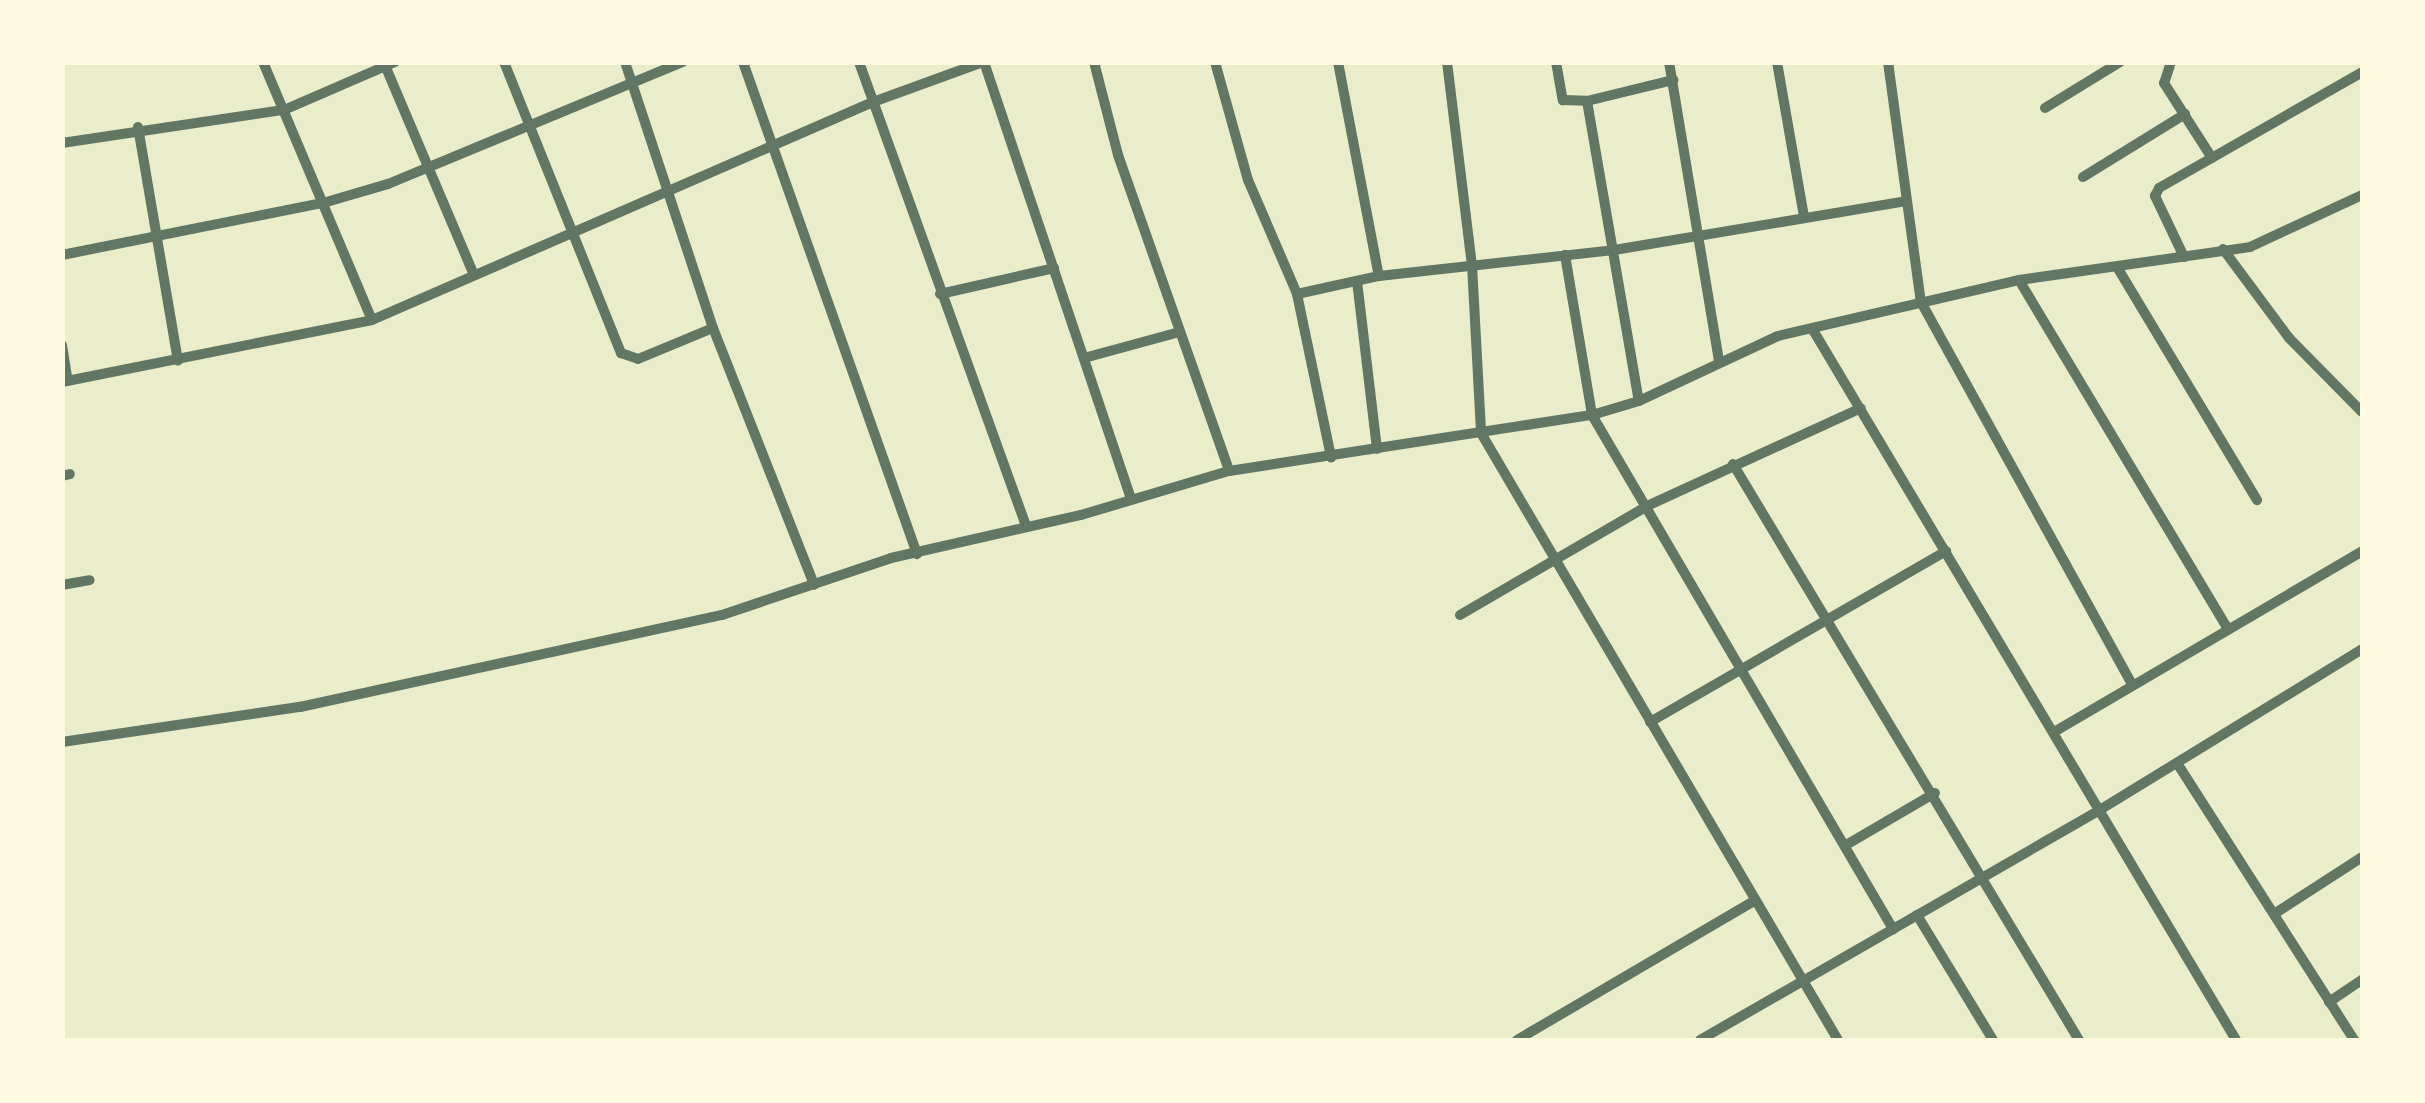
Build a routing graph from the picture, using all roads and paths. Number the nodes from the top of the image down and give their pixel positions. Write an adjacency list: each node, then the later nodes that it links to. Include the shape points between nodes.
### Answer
1 (263, 62): 25 (street)
2 (504, 62): 28 (street)
3 (625, 62): 21 (street)
4 (683, 62): 21 (street)
5 (744, 62): 30 (street)
6 (859, 62): 23 (street)
7 (983, 62): 23 (street); 49 (street)
8 (1094, 62): 60 (street, via 1118,155)
9 (1215, 62): 55 (street, via 1248,180)
10 (1338, 62): 51 (street)
11 (1447, 62): 47 (street)
12 (1556, 62): 22 (street, via 1562,100)
13 (1669, 62): 20 (street)
14 (1777, 62): 38 (street)
15 (1888, 62): 36 (street)
16 (2120, 62): 24 (street)
17 (388, 64): 25 (street); 32 (street)
18 (2164, 66): 26 (street)
19 (2362, 72): 31 (street)
20 (1673, 80): 22 (street); 40 (street)
21 (634, 82): 28 (street); 34 (street)
22 (1587, 100): 43 (street)
23 (873, 102): 30 (street); 54 (street)
24 (2044, 108)
25 (284, 110): 27 (street); 37 (street)
26 (2185, 114): 31 (street); 33 (street)
27 (138, 128): 29 (street); 41 (street)
28 (528, 131): 32 (street); 39 (street)
29 (62, 144)
30 (774, 144): 34 (street); 81 (street)
31 (2212, 158): 46 (street, via 2155,196)
32 (430, 170): 37 (street); 50 (street)
33 (2082, 177)
34 (671, 190): 39 (street); 58 (street)
35 (2362, 195): 42 (street, via 2277,238)
36 (1906, 201): 38 (street); 56 (street)
37 (323, 204): 41 (street); 57 (street)
38 (1804, 216): 40 (street)
39 (569, 232): 50 (street); 58 (street, via 626,358)
40 (1698, 235): 43 (street); 64 (street)
41 (156, 237): 44 (street); 63 (street)
42 (2222, 249): 46 (street); 68 (street, via 2289,338)
43 (1614, 250): 45 (street); 66 (street)
44 (62, 254)
45 (1565, 256): 47 (street); 69 (street)
46 (2184, 257): 48 (street)
47 (1472, 265): 51 (street); 70 (street)
48 (2116, 266): 52 (street); 76 (street)
49 (1054, 268): 54 (street); 62 (street)
50 (474, 275): 57 (street)
51 (1380, 276): 53 (street)
52 (2018, 280): 56 (street); 88 (street)
53 (1357, 281): 55 (street); 71 (street)
54 (940, 294): 78 (street)
55 (1297, 294): 72 (street)
56 (1921, 302): 59 (street); 91 (street)
57 (372, 320): 63 (street)
58 (713, 328): 85 (street)
59 (1813, 330): 64 (street, via 1778,336); 67 (street)
60 (1180, 332): 62 (street); 74 (street)
61 (62, 345): 65 (street)
62 (1084, 358): 75 (street)
63 (178, 362): 65 (street)
64 (1719, 362): 66 (street)
65 (66, 381)
66 (1639, 401): 69 (street)
67 (1862, 408): 73 (street); 79 (street)
68 (2362, 412)
69 (1592, 415): 70 (street); 77 (street)
70 (1481, 433): 71 (street); 82 (street)
71 (1377, 449): 72 (street)
72 (1331, 457): 74 (street)
73 (1733, 464): 77 (street); 87 (street)
74 (1230, 471): 75 (street)
75 (1131, 499): 78 (street)
76 (2257, 500)
77 (1647, 506): 82 (street); 90 (street)
78 (1026, 528): 81 (street)
79 (1946, 551): 87 (street); 93 (street)
80 (2362, 551): 88 (street)
81 (917, 554): 85 (street)
82 (1555, 560): 86 (street); 92 (street)
83 (90, 580): 84 (street)
84 (62, 585)
85 (814, 585): 94 (street, via 722,616 300,708)
86 (1460, 616)
87 (1829, 618): 90 (street); 96 (street)
88 (2227, 628): 91 (street)
89 (2362, 649): 95 (street)
90 (1744, 667): 92 (street); 98 (street)
91 (2132, 685): 93 (street)
92 (1650, 722): 101 (street)
93 (2054, 732): 97 (street)
94 (62, 742)
95 (2177, 763): 97 (street); 102 (street)
96 (1934, 793): 98 (street); 100 (street)
97 (2098, 811): 100 (street); 113 (street)
98 (1846, 845): 104 (street)
99 (2362, 858): 102 (street)
100 (1983, 877): 103 (street); 112 (street)
101 (1754, 901): 105 (street); 108 (street)
102 (2274, 914): 107 (street)
103 (1917, 915): 104 (street); 111 (street)
104 (1893, 928): 105 (street)
105 (1802, 980): 109 (street); 110 (street)
106 (2362, 980): 107 (street)
107 (2330, 1002): 114 (street)
108 (1517, 1040)
109 (1700, 1040)
110 (1838, 1040)
111 (1993, 1040)
112 (2079, 1040)
113 (2236, 1040)
114 (2354, 1040)

